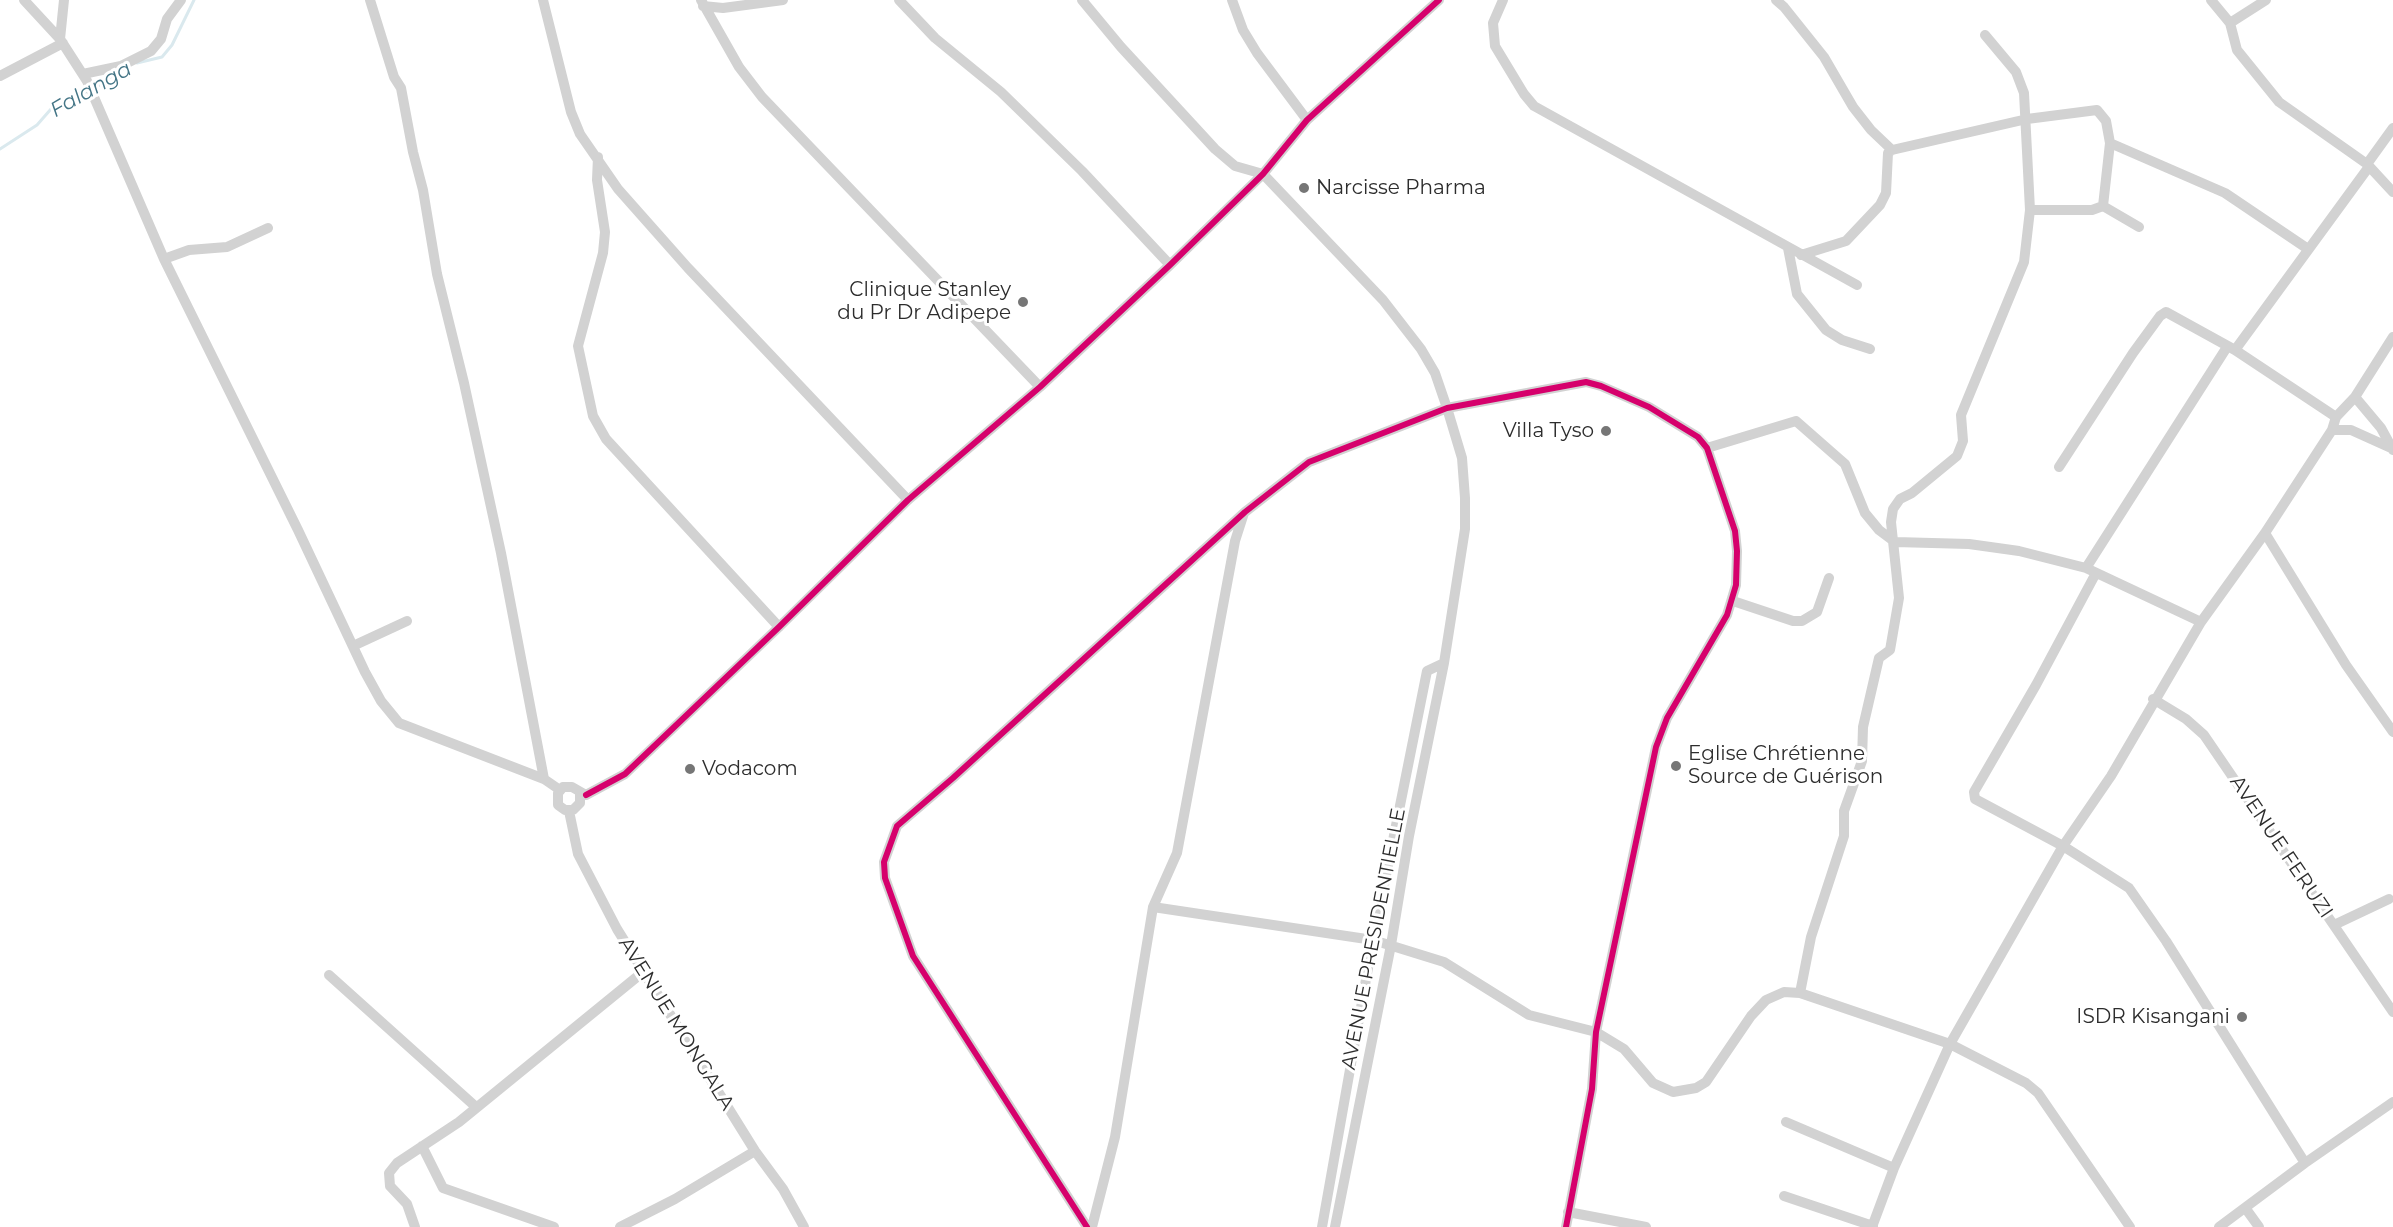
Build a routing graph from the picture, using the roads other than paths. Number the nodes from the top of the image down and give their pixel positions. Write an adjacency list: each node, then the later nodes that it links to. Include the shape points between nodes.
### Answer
1 (24, 0): 18 (street)
2 (64, 0): 18 (street)
3 (181, 0): 20 (street, via 151,51)
4 (370, 0): 65 (street, via 401,88 437,274 501,554)
5 (543, 0): 26 (street, via 571,112 580,134)
6 (783, 0): 15 (street, via 723,8)
7 (899, 0): 38 (street, via 935,38 1001,92 1066,155)
8 (1082, 0): 28 (street, via 1215,149 1235,166)
9 (1232, 0): 22 (street, via 1257,53)
10 (1439, 0): 22 (street)
11 (1506, 0): 34 (street, via 1494,23 1495,46 1534,106)
12 (1776, 0): 25 (street, via 1824,57 1853,107)
13 (2211, 0): 16 (street)
14 (2266, 0): 16 (street)
15 (702, 3): 43 (street, via 739,67 762,97)
16 (2229, 23): 27 (street, via 2237,50 2279,102)
17 (1985, 35): 21 (street, via 2016,72 2024,93)
18 (62, 41): 19 (street); 20 (street)
19 (0, 76)
20 (85, 77): 37 (street)
21 (2026, 119): 24 (street, via 2097,110 2106,121); 25 (street); 31 (street)
22 (1307, 120): 28 (street)
23 (2393, 128): 27 (street)
24 (2110, 143): 30 (street); 35 (street, via 2225,193)
25 (1892, 150): 36 (street, via 1888,153 1886,193 1880,205 1846,240)
26 (598, 157): 51 (street, via 618,189 688,268); 60 (street, via 597,180 605,232 603,253 578,346 592,416 606,439)
27 (2367, 166): 29 (street); 35 (street)
28 (1263, 174): 38 (street); 45 (street, AVENUE PRESIDENTIELLE, via 1403,323 1435,374)
29 (2393, 192)
30 (2103, 206): 31 (street, via 2092,210); 32 (street)
31 (2030, 210): 54 (street, via 2024,262 1961,415 1964,441 1957,456 1893,509)
32 (2139, 227)
33 (268, 228): 37 (street, via 218,249 189,249)
34 (1788, 248): 36 (street); 41 (street, via 1795,290 1819,322 1834,336)
35 (2308, 249): 42 (street)
36 (1802, 255): 39 (street)
37 (164, 259): 61 (street)
38 (1170, 266): 43 (street)
39 (1857, 285)
40 (2393, 337): 44 (street)
41 (1870, 349)
42 (2231, 349): 46 (street); 50 (street, via 2170,313 2163,314); 55 (street)
43 (1040, 387): 51 (street)
44 (2355, 397): 46 (street); 49 (street, via 2381,428)
45 (1447, 408): 48 (street, via 1586,382 1649,407 1698,437); 52 (street, via 1309,462); 62 (street, AVENUE PRESIDENTIELLE, via 1462,458 1465,529)
46 (2336, 417): 47 (street)
47 (2332, 430): 49 (street, via 2360,433); 53 (street)
48 (1707, 448): 54 (street, via 1796,421 1845,464 1865,513); 57 (street, via 1735,531)
49 (2392, 449)
50 (2059, 467)
51 (908, 500): 60 (street)
52 (1245, 512): 73 (street, via 1232,553 1177,853); 98 (street, via 897,826 884,862 885,878 913,956)
53 (2265, 533): 59 (street); 64 (street, via 2346,665)
54 (1895, 542): 55 (street, via 1979,545); 79 (street, via 1899,598 1890,650 1879,658 1863,727 1862,761 1844,811 1844,836 1811,937)
55 (2091, 570): 59 (street); 71 (street, via 2036,685 1974,792 1980,803)
56 (1829, 578): 57 (street, via 1817,612 1802,621)
57 (1733, 601): 81 (street, via 1667,718 1656,747)
58 (407, 621): 61 (street)
59 (2201, 622): 63 (street)
60 (779, 627): 67 (street, via 625,774)
61 (353, 646): 65 (street, via 381,701 399,723)
62 (1444, 663): 69 (street, AVENUE PRESIDENTIELLE, via 1427,671); 70 (street, AVENUE PRESIDENTIELLE)
63 (2153, 699): 71 (street, via 2111,776); 74 (street, AVENUE FERUZI, via 2186,718 2204,735)
64 (2393, 732)
65 (544, 779): 66 (street)
66 (560, 790): 67 (street, via 572,787); 68 (street, AVENUE MONGALA, via 556,797 558,805)
67 (586, 795): 68 (street, via 580,795 579,805)
68 (569, 811): 77 (street, AVENUE MONGALA, via 582,864)
69 (1394, 830): 70 (street); 75 (street, AVENUE PRESIDENTIELLE)
70 (1409, 836): 76 (street, AVENUE PRESIDENTIELLE)
71 (2062, 846): 82 (street); 88 (street, via 2118,879 2143,905)
72 (2389, 899): 74 (street)
73 (1153, 907): 75 (street); 99 (street, via 1115,1137)
74 (2334, 925): 80 (street, AVENUE FERUZI)
75 (1372, 940): 76 (street); 100 (street, AVENUE PRESIDENTIELLE)
76 (1391, 945): 81 (street, via 1450,965 1529,1016); 101 (street, AVENUE PRESIDENTIELLE)
77 (643, 972): 84 (street); 87 (street, AVENUE MONGALA)
78 (329, 975): 84 (street)
79 (1800, 993): 81 (street, via 1775,995 1758,1007 1706,1082 1685,1091 1661,1089 1624,1048); 82 (street)
80 (2393, 1012)
81 (1596, 1032): 92 (street, via 1592,1089)
82 (1950, 1044): 89 (street); 104 (street, via 2038,1093)
83 (2393, 1102): 88 (street)
84 (476, 1107): 86 (street)
85 (1786, 1122): 89 (street)
86 (422, 1146): 94 (street, via 389,1173 390,1186 407,1204); 95 (street, via 443,1188)
87 (755, 1151): 96 (street); 97 (street, AVENUE MONGALA)
88 (2305, 1163): 91 (street)
89 (1894, 1167): 93 (street)
90 (1784, 1196): 93 (street)
91 (2246, 1209): 105 (street); 106 (street)
92 (1568, 1212): 102 (street); 103 (street)
93 (1873, 1226)
94 (415, 1227)
95 (554, 1227)
96 (620, 1227)
97 (804, 1227)
98 (1087, 1227)
99 (1092, 1227)
100 (1322, 1227)
101 (1335, 1227)
102 (1566, 1227)
103 (1646, 1227)
104 (2130, 1227)
105 (2219, 1227)
106 (2259, 1227)

